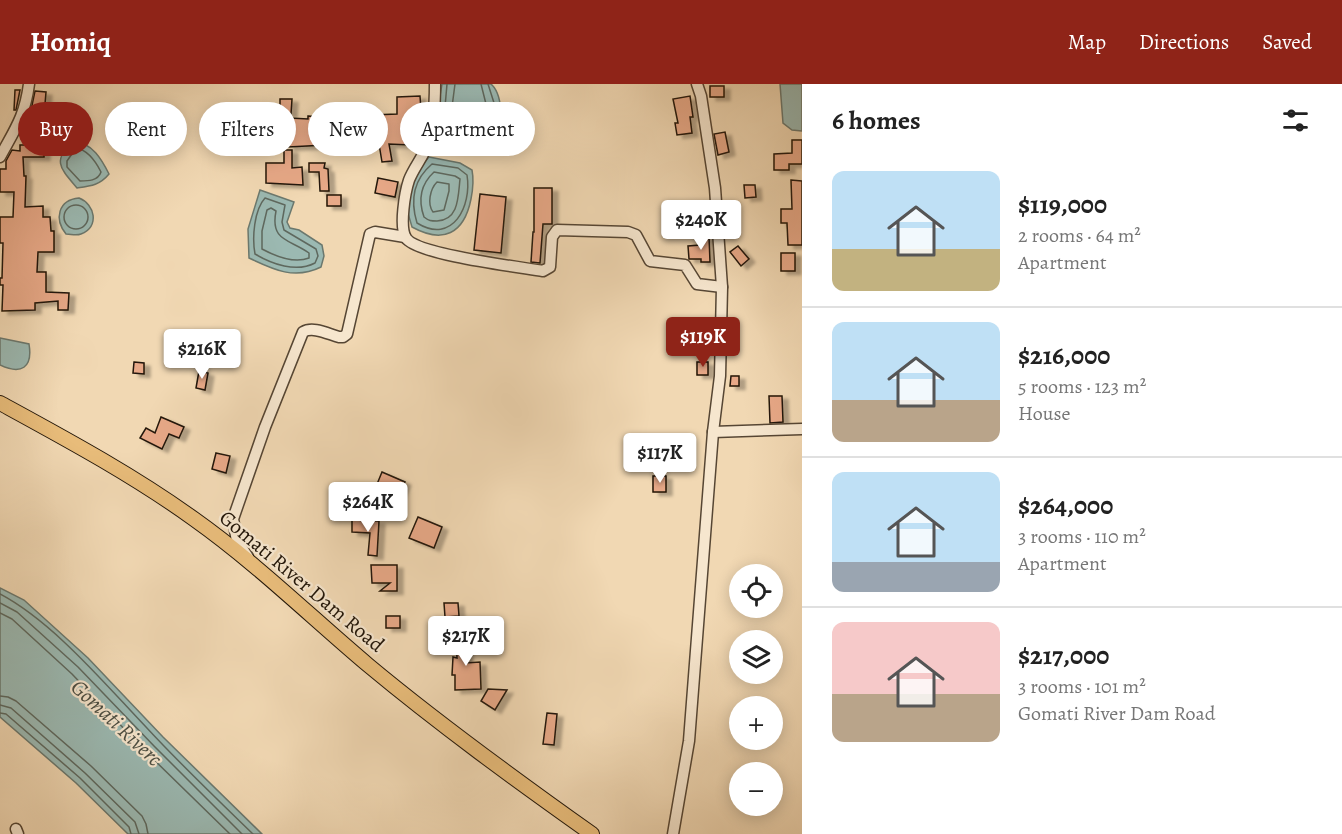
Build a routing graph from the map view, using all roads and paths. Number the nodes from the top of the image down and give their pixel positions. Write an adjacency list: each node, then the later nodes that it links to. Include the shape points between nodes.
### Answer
1 (29, 84): 4 (street, via 27,106)
2 (435, 84): 5 (street, via 428,143 410,178 403,206)
3 (697, 84): 6 (street, via 715,188)
4 (0, 157)
5 (405, 237): 6 (street, via 413,245 442,254 543,270 550,267 552,237 557,231 628,232 636,235 650,261 685,265 697,284); 10 (street, via 370,234 347,334 339,337 312,330 303,332 233,519 237,541)
6 (722, 287): 9 (street, via 720,375)
7 (0, 403): 10 (main road, Gomati River Dam Road, via 140,483)
8 (802, 429): 9 (street)
9 (713, 432): 12 (street, via 688,741)
10 (251, 562): 11 (main road, Gomati River Dam Road, via 419,707)
11 (592, 834)
12 (673, 834)

